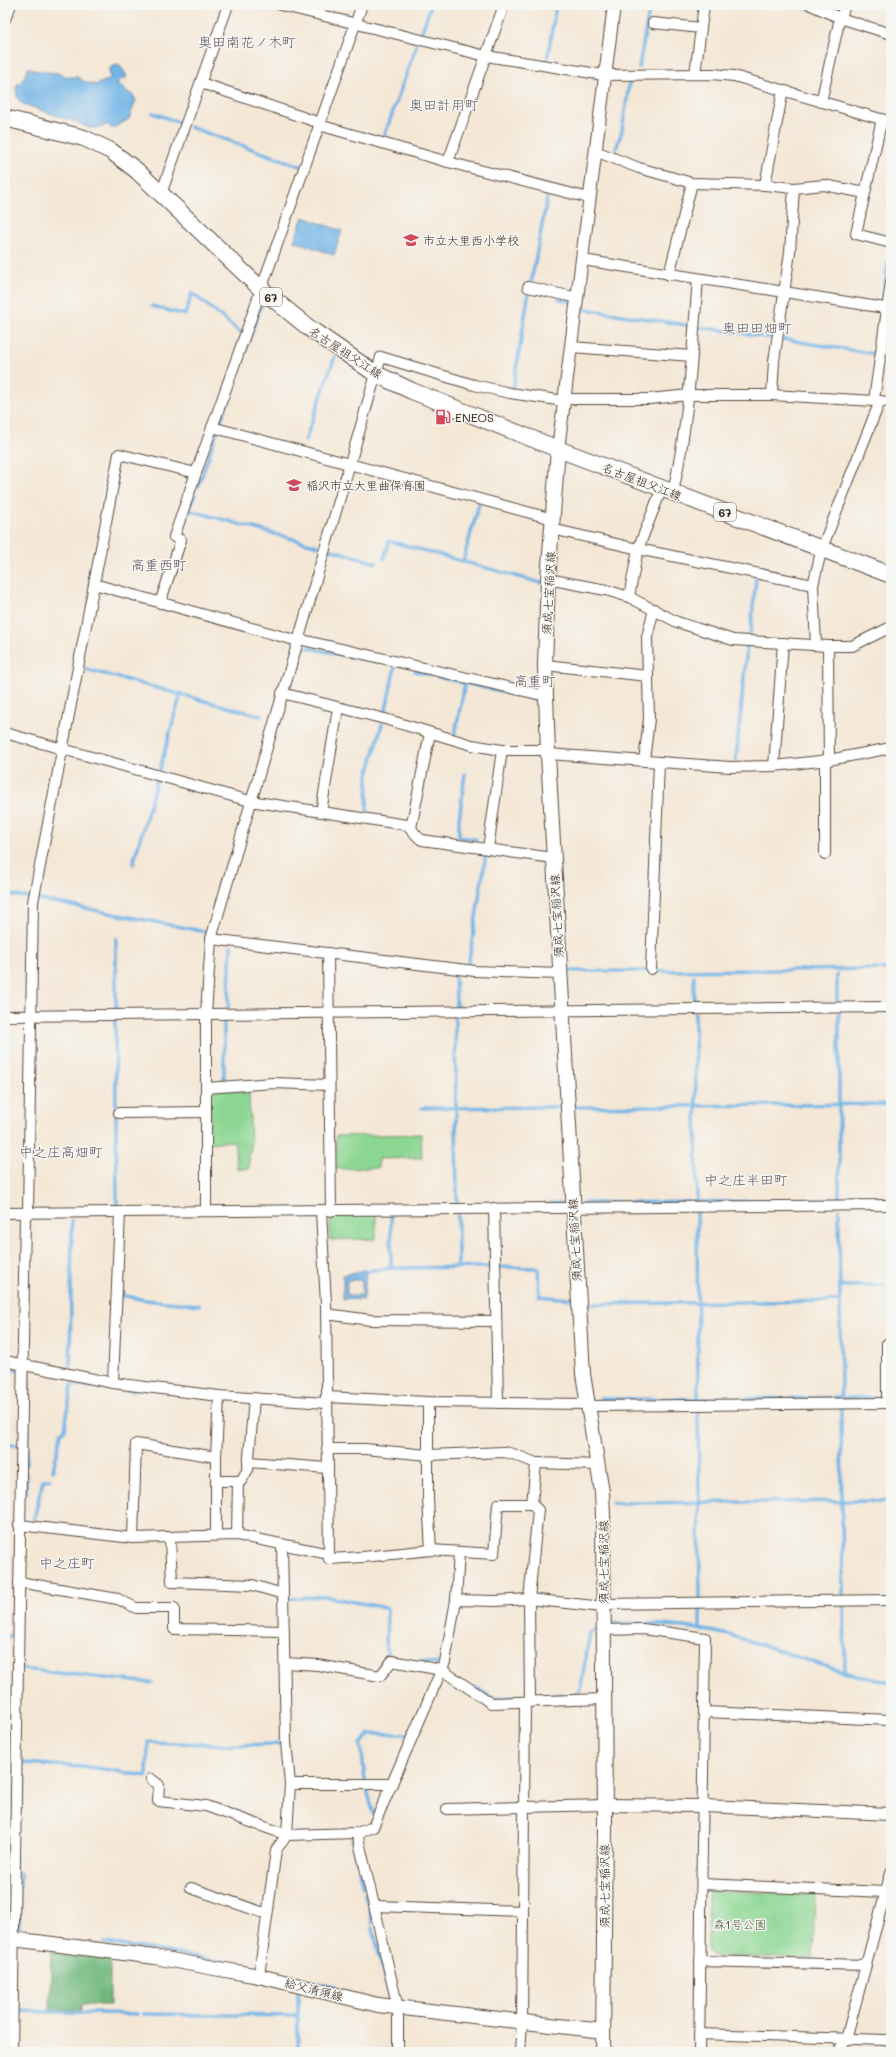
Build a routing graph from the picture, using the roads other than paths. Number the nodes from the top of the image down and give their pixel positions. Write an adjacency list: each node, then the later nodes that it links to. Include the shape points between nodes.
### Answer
1 (11, 5): 11 (street)
2 (228, 5): 19 (street)
3 (280, 5): 13 (street)
4 (362, 5): 13 (street)
5 (504, 5): 16 (street)
6 (614, 5): 18 (street)
7 (704, 5): 14 (street)
8 (811, 5): 10 (street)
9 (844, 5): 10 (street)
10 (840, 18): 15 (street); 21 (street)
11 (5, 19)
12 (653, 23): 14 (street)
13 (355, 24): 16 (street); 24 (street)
14 (701, 28): 17 (street)
15 (891, 34)
16 (486, 56): 18 (street); 26 (street)
17 (695, 74): 18 (street); 20 (street, via 734,76)
18 (604, 75): 25 (street)
19 (201, 83): 24 (street); 31 (street)
20 (783, 90): 21 (street); 28 (street)
21 (821, 102): 23 (street)
22 (5, 118): 31 (main road, 名古屋祖父江線 / 67, via 98,143 136,170)
23 (886, 121): 30 (street)
24 (319, 124): 26 (street); 39 (street)
25 (595, 151): 27 (street, via 640,168); 32 (street)
26 (448, 162): 32 (street)
27 (692, 183): 28 (street); 35 (street)
28 (765, 185): 29 (street)
29 (794, 188): 30 (street, via 824,186); 40 (street)
30 (865, 193): 33 (street, via 856,234)
31 (161, 194): 39 (main road, 名古屋祖父江線 / 67)
32 (589, 198): 34 (street)
33 (891, 243)
34 (583, 260): 35 (street); 41 (street)
35 (669, 275): 36 (street)
36 (698, 279): 40 (street); 44 (street)
37 (891, 282): 42 (street)
38 (528, 287): 41 (street)
39 (260, 288): 45 (main road, 名古屋祖父江線 / 67, via 309,328); 51 (street)
40 (785, 292): 42 (street); 47 (street, via 774,361)
41 (578, 298): 43 (street)
42 (889, 308): 49 (street)
43 (571, 347): 44 (street); 48 (street)
44 (692, 356): 46 (street)
45 (376, 374): 48 (street, via 381,357 482,387); 52 (main road, 名古屋祖父江線 / 67, via 412,391); 53 (street)
46 (689, 395): 47 (street); 48 (street, via 649,399); 55 (street, via 683,450)
47 (772, 395): 49 (street)
48 (565, 400): 52 (street)
49 (877, 400): 50 (street); 57 (street)
50 (891, 402)
51 (212, 427): 53 (street); 54 (street)
52 (558, 449): 55 (main road, 名古屋祖父江線 / 67); 56 (main road, 須成七宝稲沢線)
53 (349, 464): 56 (street); 67 (street)
54 (196, 474): 61 (street, via 119,454); 64 (street, via 174,537 181,540)
55 (667, 490): 57 (main road, 名古屋祖父江線 / 67); 58 (street)
56 (552, 524): 58 (street); 60 (main road, 須成七宝稲沢線)
57 (822, 548): 59 (main road, 名古屋祖父江線 / 67); 62 (street)
58 (638, 549): 62 (street); 63 (street)
59 (891, 574)
60 (548, 579): 63 (street); 71 (main road, 須成七宝稲沢線)
61 (94, 584): 64 (street); 78 (street)
62 (813, 585): 69 (street)
63 (629, 597): 65 (street)
64 (160, 603): 67 (street)
65 (654, 609): 68 (street, via 677,622 733,640); 72 (street, via 647,638)
66 (891, 627): 70 (street, via 852,646)
67 (298, 640): 73 (street); 74 (street)
68 (783, 642): 69 (street); 85 (street)
69 (816, 645): 70 (street)
70 (828, 646): 82 (street)
71 (545, 665): 72 (street); 74 (main road, 須成七宝稲沢線)
72 (648, 676): 83 (street, via 648,719)
73 (282, 693): 75 (street); 86 (street)
74 (546, 696): 81 (main road, 須成七宝稲沢線)
75 (338, 708): 77 (street); 87 (street)
76 (5, 733): 78 (street)
77 (430, 733): 80 (street, via 472,745); 88 (street)
78 (62, 748): 86 (street); 100 (street, via 33,902)
79 (891, 748): 82 (street)
80 (502, 750): 81 (street); 89 (street)
81 (547, 752): 83 (street); 91 (main road, 須成七宝稲沢線)
82 (827, 760): 85 (street); 90 (street)
83 (644, 761): 84 (street)
84 (659, 762): 85 (street); 94 (street)
85 (774, 766)
86 (250, 802): 87 (street); 92 (street)
87 (320, 812): 88 (street, via 407,825)
88 (411, 828): 89 (street, via 415,836 422,840)
89 (488, 849): 91 (street)
90 (825, 854)
91 (553, 858): 95 (main road, 須成七宝稲沢線)
92 (211, 939): 93 (street); 99 (street)
93 (328, 953): 95 (street, via 475,970); 98 (street)
94 (651, 969)
95 (560, 974): 97 (main road, 須成七宝稲沢線)
96 (891, 1007): 97 (street)
97 (562, 1009): 98 (street); 107 (main road, 須成七宝稲沢線)
98 (328, 1013): 99 (street); 102 (street)
99 (206, 1014): 100 (street); 103 (street)
100 (32, 1015): 101 (street); 114 (street)
101 (5, 1016)
102 (329, 1085): 103 (street, via 273,1083); 111 (street)
103 (206, 1088): 104 (street)
104 (206, 1112): 105 (street); 109 (street)
105 (118, 1113)
106 (891, 1205): 107 (street)
107 (572, 1207): 108 (street); 127 (main road, 須成七宝稲沢線, via 583,1374)
108 (494, 1208): 111 (street); 116 (street)
109 (206, 1211): 110 (street); 112 (street)
110 (320, 1211): 111 (street); 115 (street)
111 (331, 1211)
112 (120, 1212): 114 (street); 120 (street)
113 (5, 1213): 114 (street)
114 (26, 1214): 119 (street)
115 (326, 1314): 116 (street, via 371,1320); 123 (street)
116 (496, 1321): 125 (street)
117 (891, 1344): 126 (street, via 887,1344)
118 (5, 1361): 119 (street)
119 (23, 1364): 120 (street); 138 (street)
120 (113, 1383): 121 (street)
121 (219, 1396): 122 (street); 130 (street)
122 (254, 1398): 123 (street); 131 (street)
123 (326, 1400): 124 (street); 128 (street)
124 (428, 1402): 125 (street); 129 (street)
125 (498, 1403): 127 (street)
126 (889, 1403): 127 (street)
127 (588, 1405): 133 (main road, 須成七宝稲沢線)
128 (327, 1449): 129 (street, via 364,1449); 134 (street)
129 (428, 1455): 132 (street, via 504,1452); 144 (street)
130 (216, 1457): 135 (street); 141 (street, via 136,1444)
131 (248, 1462): 134 (street); 136 (street, via 244,1477)
132 (536, 1463): 133 (street); 137 (street)
133 (598, 1465): 152 (main road, 須成七宝稲沢線, via 603,1516)
134 (327, 1468): 146 (street)
135 (216, 1481): 136 (street); 139 (street)
136 (238, 1481): 140 (street)
137 (532, 1504): 145 (street, via 498,1504 494,1554); 149 (street, via 538,1510)
138 (19, 1525): 141 (street); 147 (street)
139 (216, 1535): 140 (street); 142 (street)
140 (237, 1535): 143 (street)
141 (133, 1538): 142 (street)
142 (170, 1538): 148 (street, via 172,1582 252,1585)
143 (282, 1544): 146 (street); 148 (street)
144 (431, 1550): 145 (street); 146 (street, via 329,1559)
145 (459, 1552): 150 (street)
146 (329, 1554)
147 (19, 1582): 154 (street, via 118,1599 136,1608 174,1608 174,1629); 178 (street)
148 (283, 1594): 154 (street)
149 (529, 1599): 150 (street, via 496,1602); 152 (street); 158 (street)
150 (456, 1600): 156 (street)
151 (891, 1600): 152 (street)
152 (602, 1606): 153 (main road, 須成七宝稲沢線)
153 (603, 1630): 157 (main road, 須成七宝稲沢線); 159 (street, via 642,1629 705,1638)
154 (284, 1631): 155 (street)
155 (285, 1663): 156 (street, via 318,1665 380,1676 392,1661); 162 (street, via 286,1742)
156 (442, 1670): 158 (street, via 491,1703); 163 (street)
157 (604, 1699): 158 (street); 164 (main road, 須成七宝稲沢線)
158 (528, 1702): 165 (street)
159 (704, 1712): 160 (street); 166 (street)
160 (891, 1720)
161 (150, 1779): 170 (street, via 159,1785 158,1801 206,1806)
162 (290, 1784): 163 (street); 170 (street)
163 (392, 1784): 169 (street, via 373,1827)
164 (605, 1805): 165 (street); 166 (street); 184 (main road, 須成七宝稲沢線)
165 (524, 1806): 167 (street); 176 (street)
166 (703, 1806): 168 (street); 172 (street)
167 (446, 1809)
168 (891, 1814)
169 (357, 1833): 170 (street); 175 (street)
170 (287, 1835): 177 (street, via 276,1850)
171 (891, 1872): 174 (street)
172 (702, 1884): 174 (street); 179 (street)
173 (192, 1888): 177 (street)
174 (885, 1892): 180 (street)
175 (374, 1906): 176 (street); 182 (street)
176 (523, 1911): 183 (street)
177 (267, 1914): 181 (street)
178 (9, 1939): 181 (main road, 給父清須線, via 155,1957); 188 (street)
179 (700, 1961): 180 (street); 185 (street)
180 (866, 1965): 186 (street)
181 (259, 1976): 182 (main road, 給父清須線)
182 (398, 2008): 183 (main road, 給父清須線); 189 (street)
183 (522, 2022): 184 (main road, 給父清須線); 190 (street)
184 (604, 2030): 191 (main road)
185 (699, 2034): 186 (street); 192 (street)
186 (846, 2039): 187 (street); 193 (street)
187 (891, 2042)
188 (12, 2052)
189 (398, 2052)
190 (520, 2052)
191 (603, 2052)
192 (699, 2052)
193 (838, 2052)

